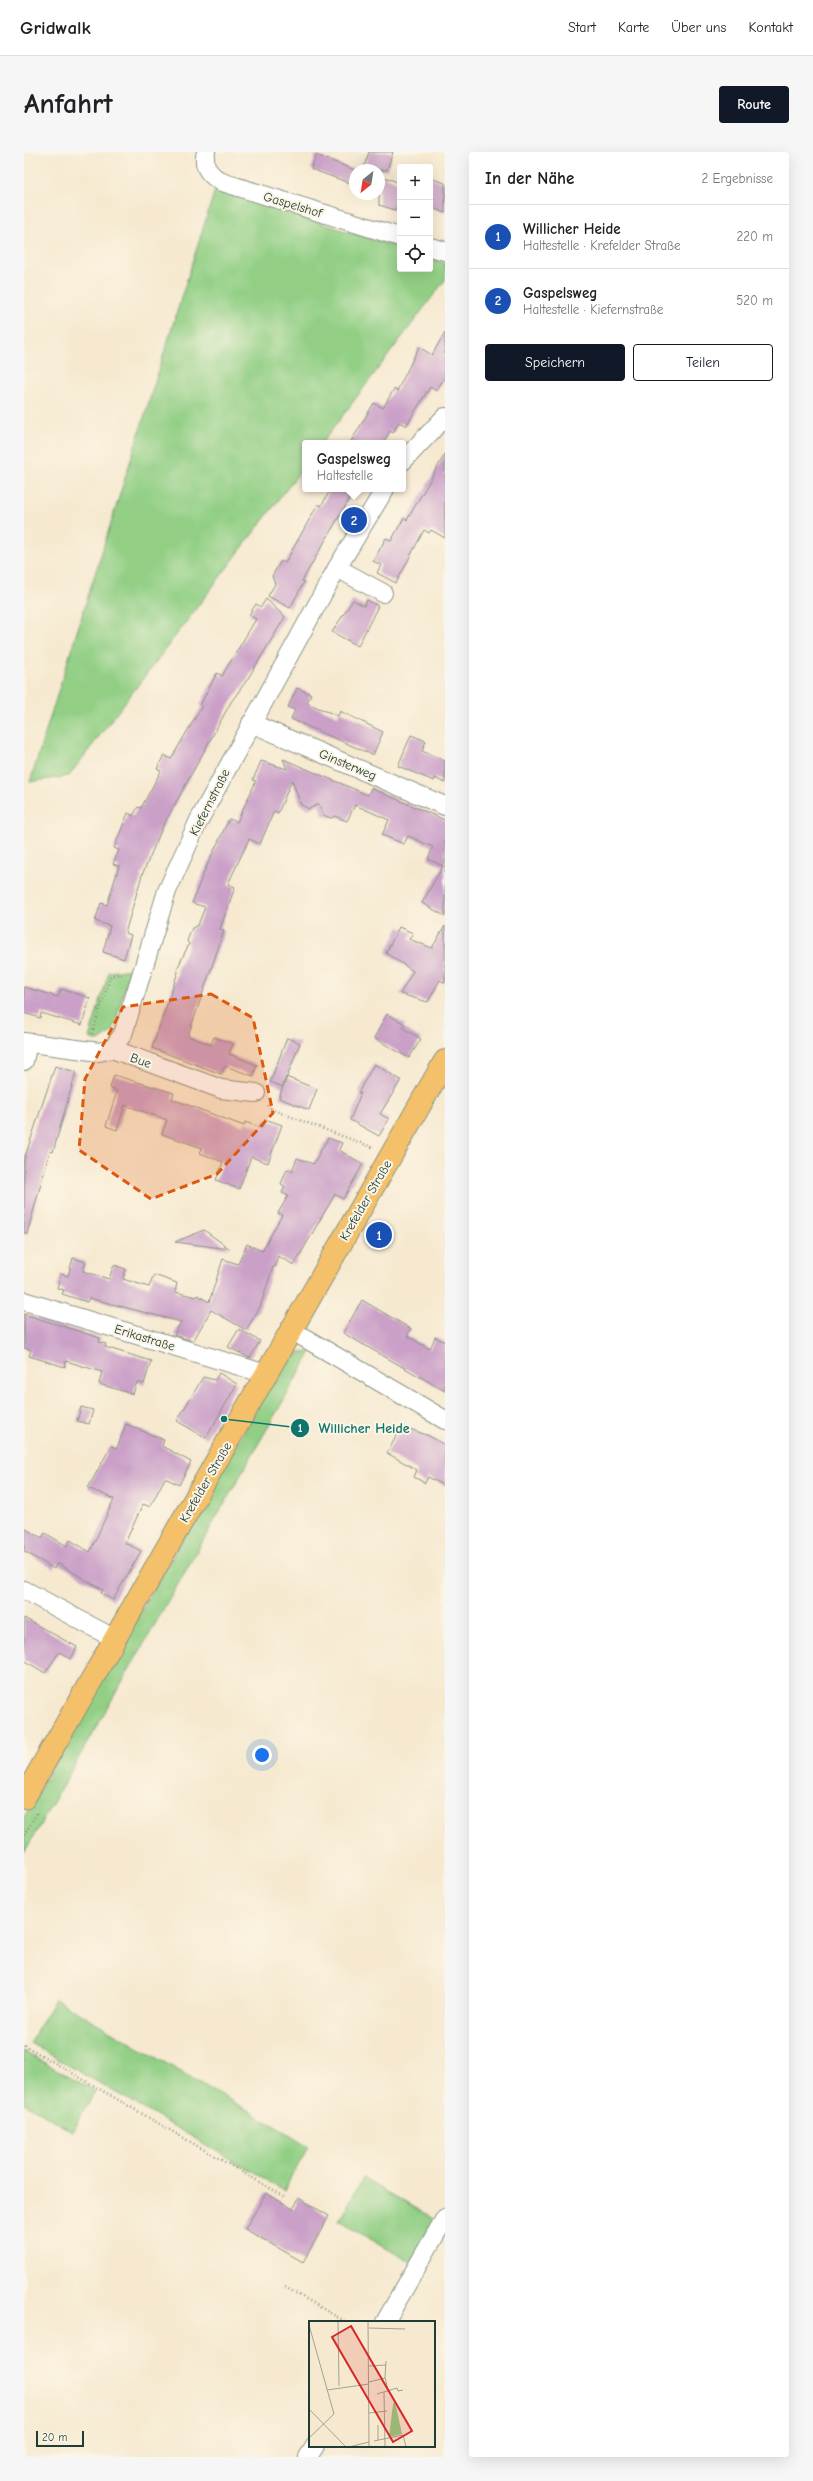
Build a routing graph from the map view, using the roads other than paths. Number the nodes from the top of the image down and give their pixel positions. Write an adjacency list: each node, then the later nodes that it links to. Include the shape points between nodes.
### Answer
1 (206, 152): 2 (street, Gaspelshof, via 206,167 212,176 222,182)
2 (397, 236)
3 (433, 248): 4 (street)
4 (445, 251)
5 (445, 417): 6 (street)
6 (406, 458)
7 (383, 492): 8 (street, Kiefernstraße)
8 (337, 568): 9 (street); 10 (street, Kiefernstraße)
9 (383, 593)
10 (251, 723): 11 (street, Ginsterweg); 13 (street, Kiefernstraße, via 207,804 176,869 163,902 123,1034)
11 (445, 806)
12 (26, 1043): 13 (street, Bue, via 102,1052); 14 (street)
13 (112, 1049): 16 (street, Bue, via 221,1089)
14 (24, 1061)
15 (445, 1061): 18 (main road, Krefelder Straße)
16 (256, 1093)
17 (24, 1301): 19 (street, Erikastraße)
18 (291, 1330): 19 (main road, Krefelder Straße); 20 (street)
19 (266, 1374): 22 (main road, Krefelder Straße)
20 (445, 1420)
21 (24, 1590): 22 (street)
22 (114, 1639): 23 (main road, Krefelder Straße)
23 (24, 1798)
24 (445, 2218): 25 (street)
25 (386, 2321)
26 (314, 2447): 27 (street)
27 (308, 2457)

